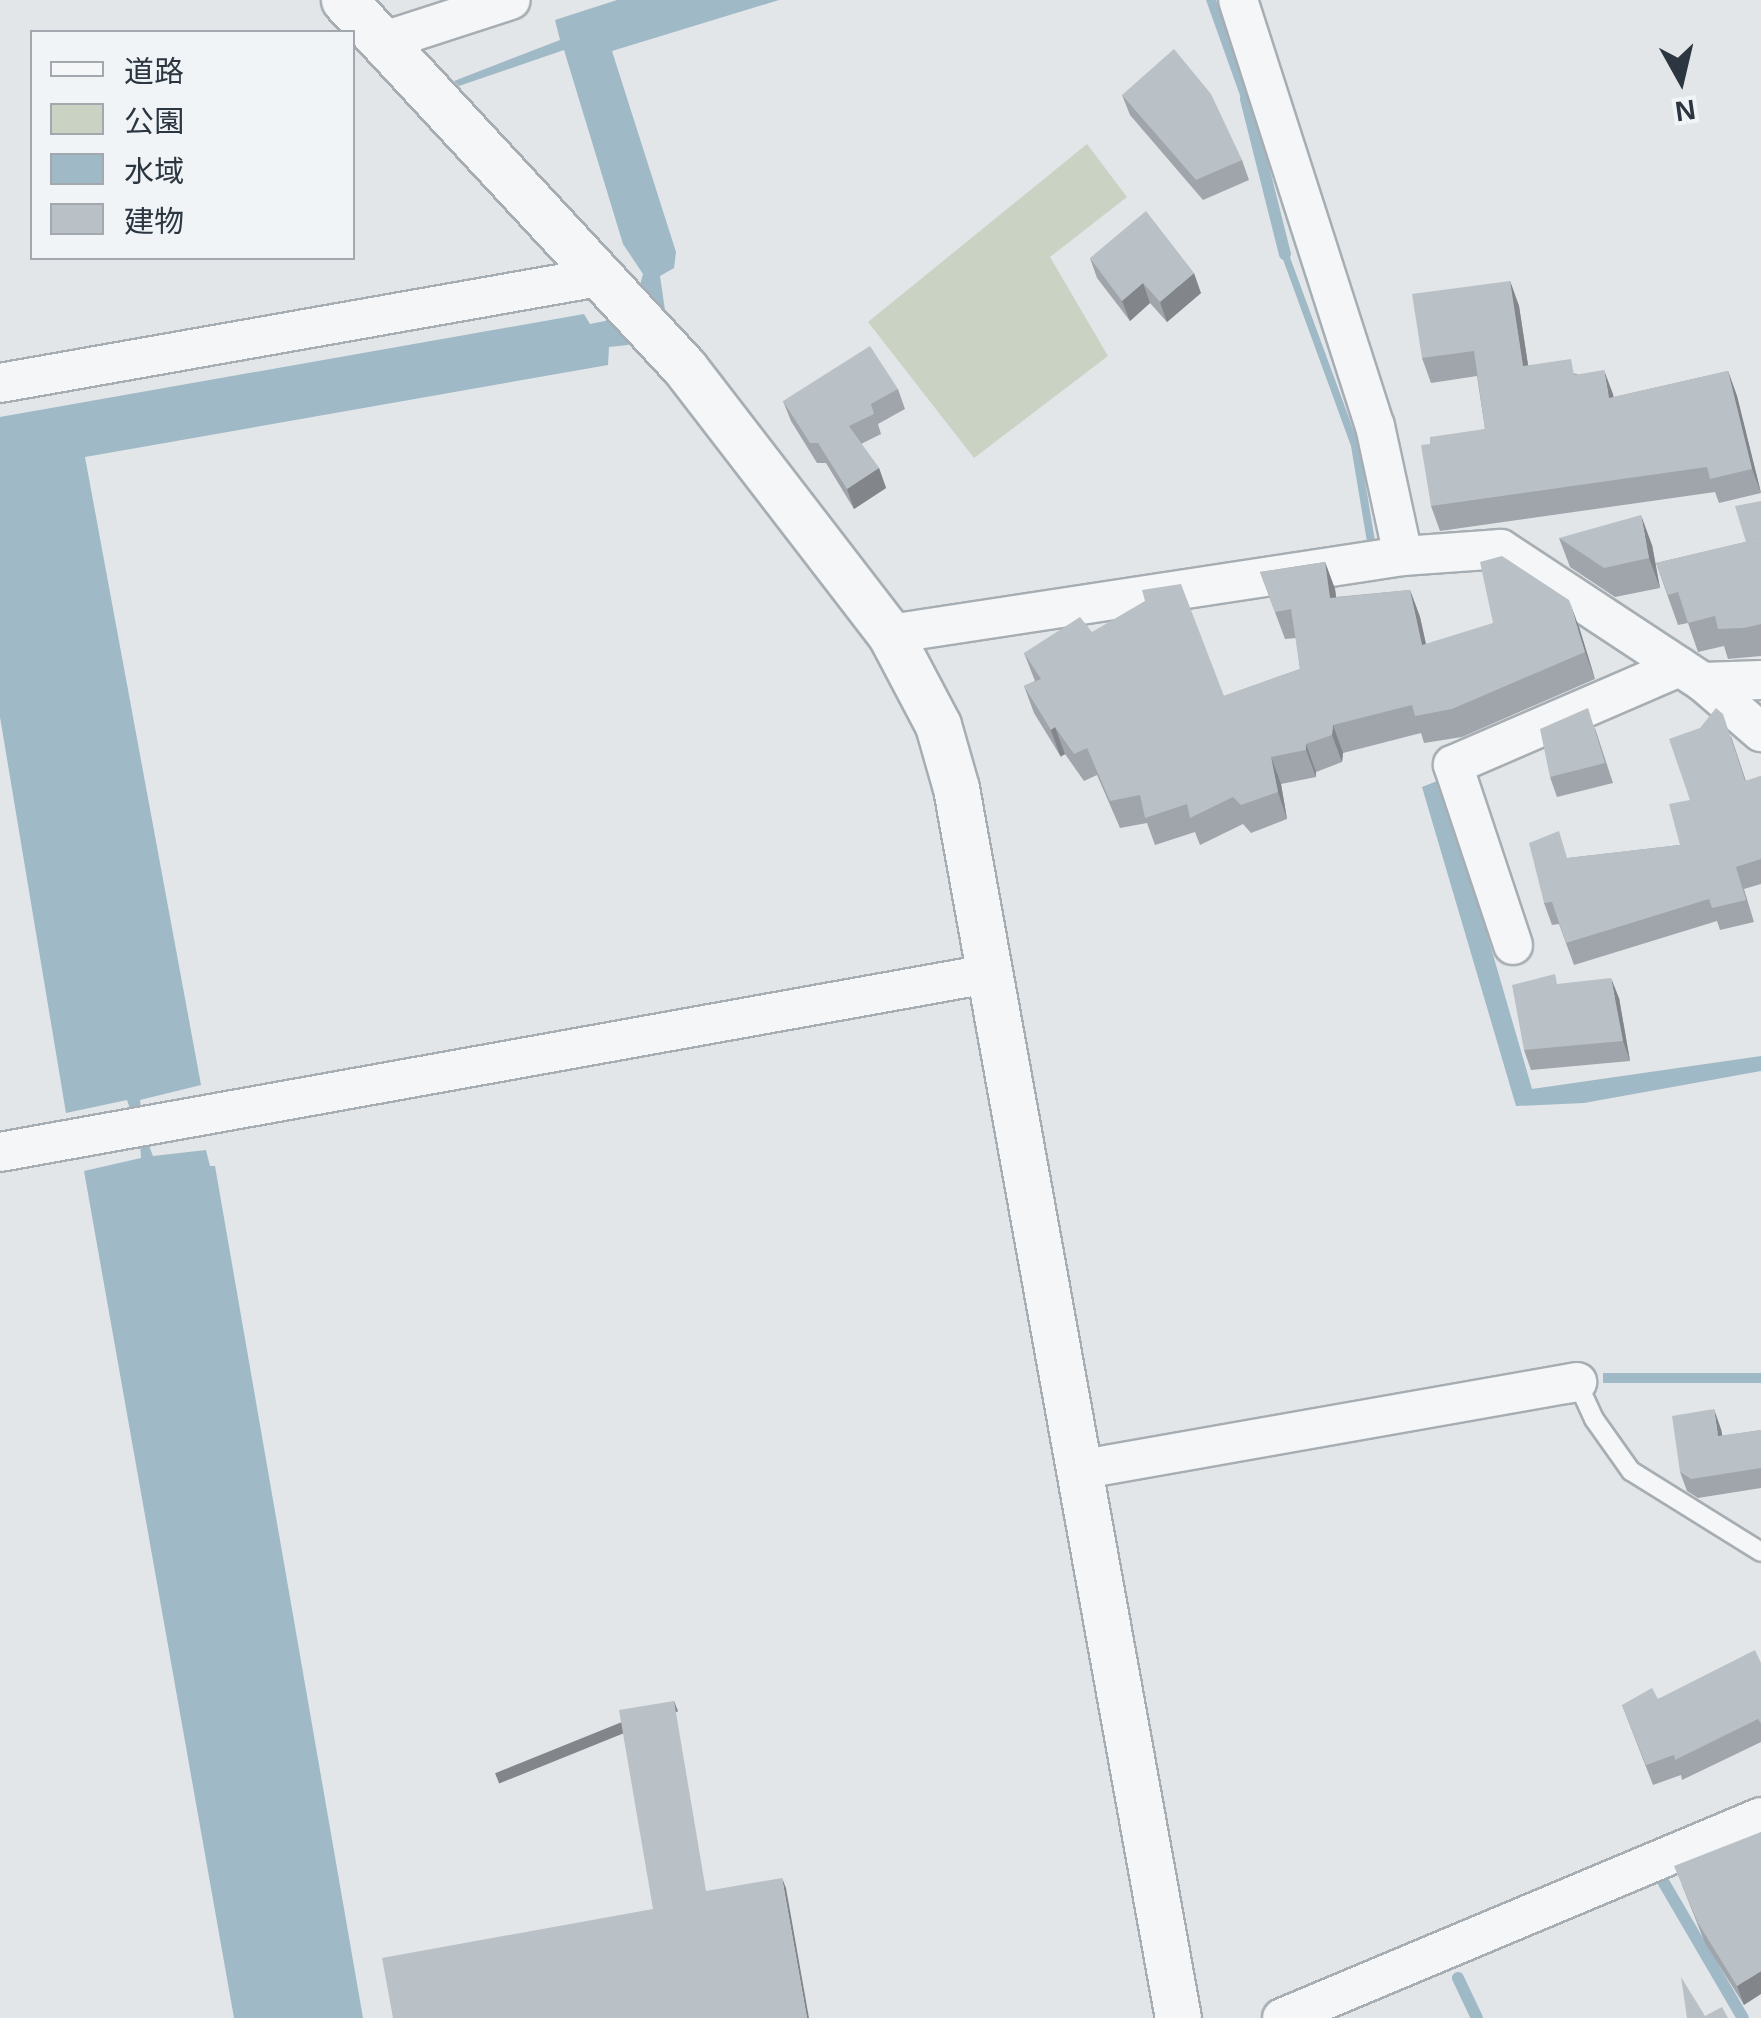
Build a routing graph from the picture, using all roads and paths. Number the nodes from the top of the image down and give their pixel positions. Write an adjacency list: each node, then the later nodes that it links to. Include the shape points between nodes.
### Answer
1 (344, 0): 4 (street)
2 (511, 0): 4 (street)
3 (1238, 0): 7 (street, via 1375,426)
4 (384, 41): 5 (street)
5 (603, 282): 6 (street); 8 (street, via 685,368)
6 (0, 383)
7 (1403, 556): 8 (street); 9 (street, via 1501,549)
8 (890, 634): 13 (street, via 943,741)
9 (1691, 675): 10 (street); 11 (street); 12 (street, via 1453,766)
10 (1761, 680)
11 (1761, 732)
12 (1513, 944)
13 (987, 974): 14 (street); 16 (street)
14 (0, 1152)
15 (1576, 1382): 16 (street); 17 (lane, via 1631,1471)
16 (1078, 1470): 19 (street)
17 (1761, 1552)
18 (1761, 1818): 20 (street)
19 (1178, 2018)
20 (1282, 2018)

